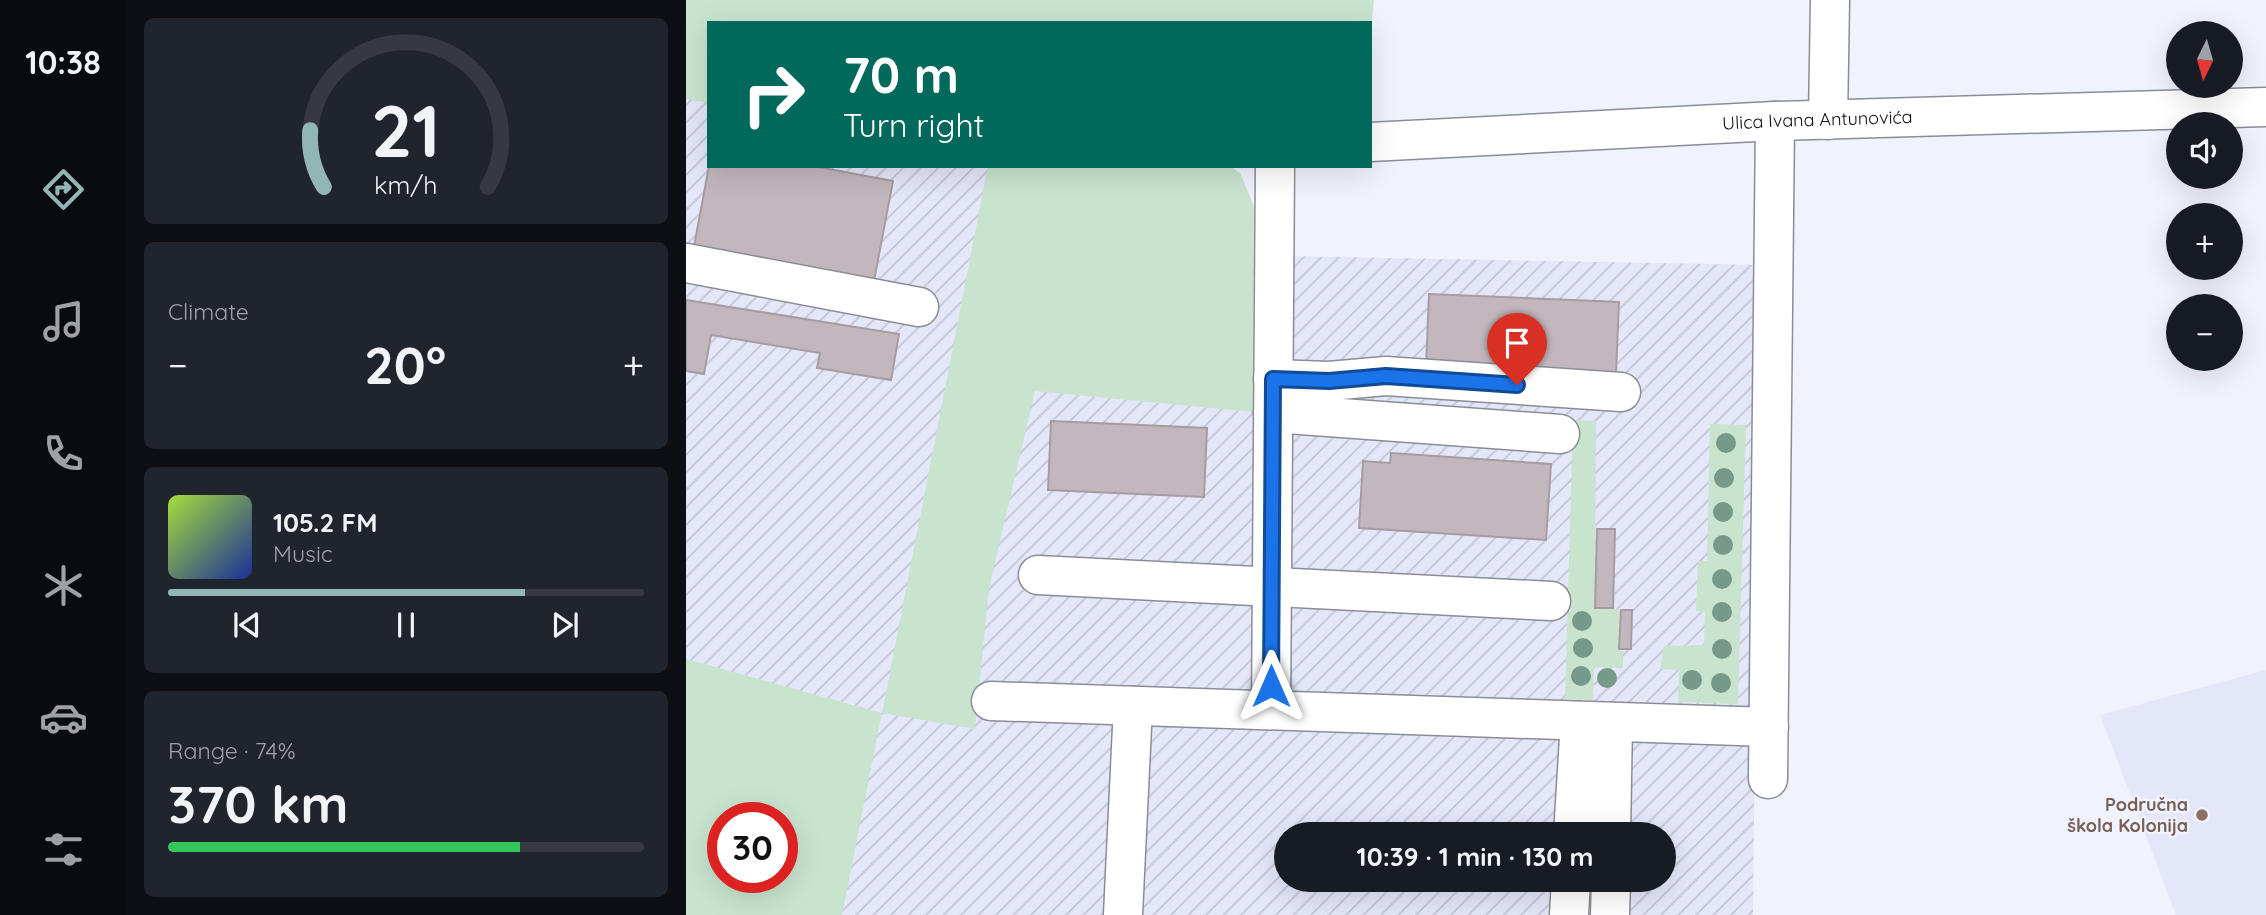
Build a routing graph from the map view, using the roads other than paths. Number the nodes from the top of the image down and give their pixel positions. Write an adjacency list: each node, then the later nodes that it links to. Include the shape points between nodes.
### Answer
1 (1830, 0): 3 (street)
2 (2266, 107): 3 (street, Ulica Ivana Antunovića)
3 (1828, 120): 4 (street, Ulica Ivana Antunovića)
4 (1775, 121): 5 (street, Ulica Ivana Antunovića); 19 (street)
5 (1372, 142)
6 (1275, 168): 10 (street)
7 (686, 262): 8 (street)
8 (919, 307)
9 (1621, 392): 10 (street, via 1386,376 1329,381)
10 (1273, 396): 11 (street); 13 (street)
11 (1560, 434)
12 (1038, 575): 13 (street)
13 (1272, 587): 14 (street); 17 (street)
14 (1551, 601)
15 (991, 701): 16 (street)
16 (1133, 706): 17 (street); 25 (street)
17 (1271, 710): 18 (street)
18 (1596, 722): 19 (street); 21 (street); 22 (street)
19 (1769, 727): 20 (street)
20 (1768, 779)
21 (1576, 822)
22 (1609, 822)
23 (1570, 892): 26 (street)
24 (1611, 892): 27 (street)
25 (1123, 915)
26 (1569, 915)
27 (1610, 915)

